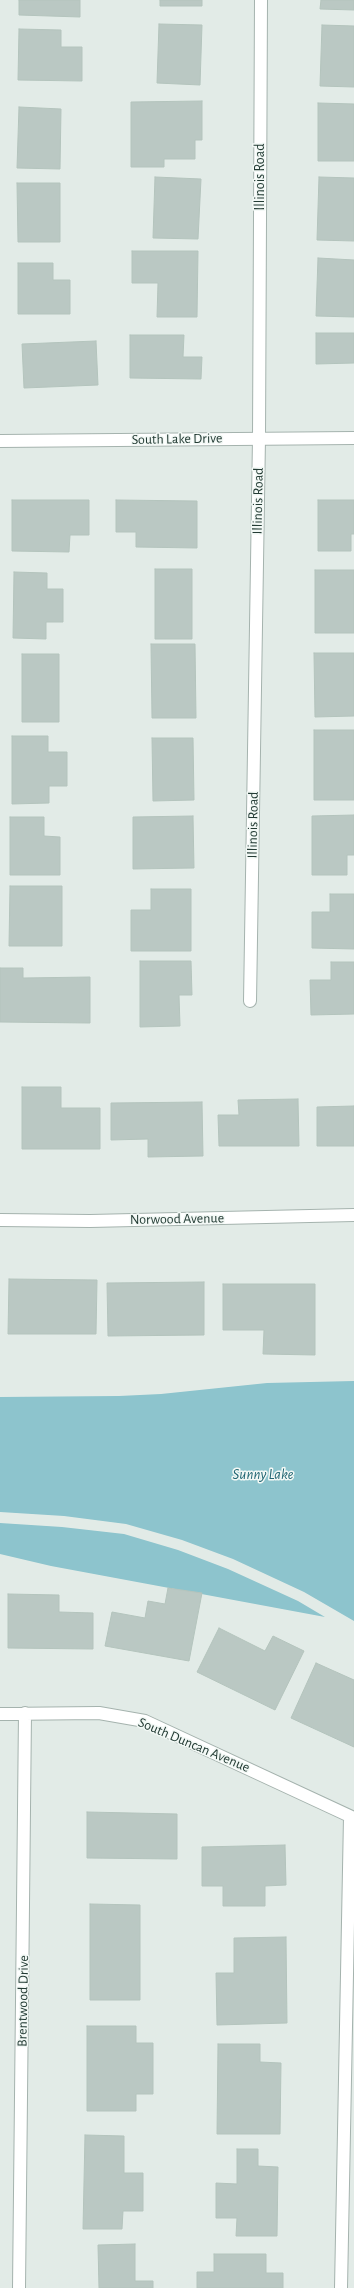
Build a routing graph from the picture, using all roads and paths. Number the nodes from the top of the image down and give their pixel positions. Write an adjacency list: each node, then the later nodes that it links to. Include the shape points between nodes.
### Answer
1 (261, 0): 2 (street, Illinois Road)
2 (259, 438): 3 (street, South Lake Drive); 4 (street, South Lake Drive); 5 (street, Illinois Road)
3 (354, 438)
4 (0, 441)
5 (250, 1001)
6 (354, 1215): 7 (street, Norwood Avenue, via 90,1221)
7 (0, 1220)
8 (25, 1713): 9 (street, South Duncan Avenue); 10 (street, South Duncan Avenue, via 99,1713 145,1721); 11 (street, Brentwood Drive)
9 (0, 1714)
10 (352, 1817): 12 (street)
11 (19, 2288)
12 (342, 2288)

